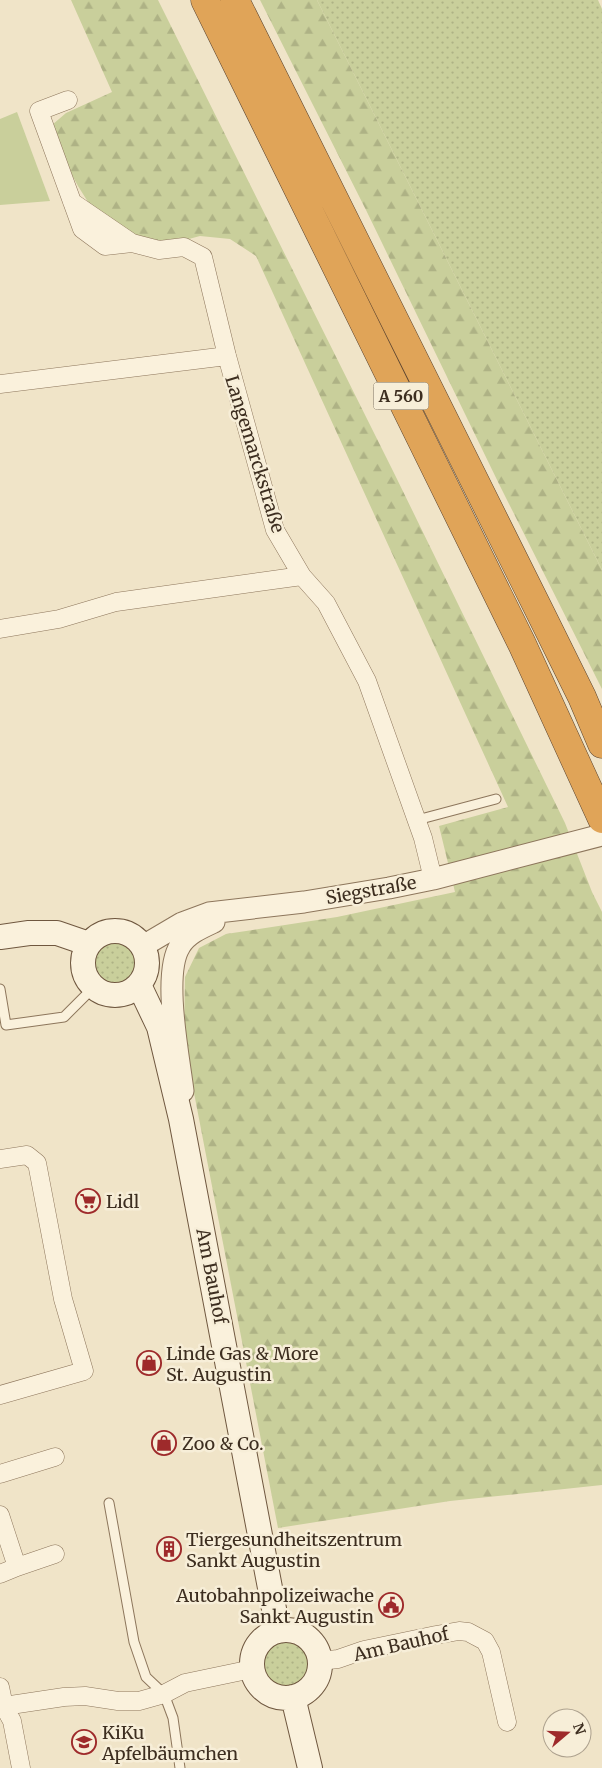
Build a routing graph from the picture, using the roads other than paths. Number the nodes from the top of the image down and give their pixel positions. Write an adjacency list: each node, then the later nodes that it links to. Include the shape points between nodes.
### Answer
1 (204, 0): 11 (highway, A 560, via 522,644)
2 (235, 0): 8 (highway, A 560, via 582,697)
3 (68, 100): 4 (street, Langemarckstraße, via 39,111 82,229 105,246 132,243 159,250 184,247 203,257)
4 (226, 356): 5 (street, Langemarckstraße); 6 (street, Langemarckstraße, via 275,530)
5 (0, 384)
6 (302, 576): 7 (street, via 116,602 59,619); 10 (street, Langemarckstraße, via 326,603 367,682)
7 (0, 629)
8 (602, 744)
9 (496, 799): 10 (lane)
10 (417, 820): 13 (street, Langemarckstraße)
11 (602, 820)
12 (602, 835): 13 (street, Siegstraße)
13 (433, 879): 14 (street, Siegstraße)
14 (239, 910): 17 (street, Siegstraße, via 209,913 182,923); 21 (street, via 190,935 180,945 175,957 173,1008 184,1098)
15 (0, 937): 16 (main road, via 29,932 57,933)
16 (89, 944): 17 (main road, via 101,934 116,931 131,936); 19 (main road, via 83,962 84,971)
17 (143, 946): 18 (main road, via 148,966)
18 (139, 985): 19 (main road, via 131,992 112,996); 21 (main road, Am Bauhof, via 159,1027)
19 (94, 988): 20 (lane, via 64,1017 6,1025)
20 (0, 989)
21 (181, 1119): 31 (main road, Am Bauhof)
22 (0, 1159): 23 (street, via 27,1155 37,1163 63,1299 84,1371)
23 (0, 1395)
24 (55, 1457): 25 (street)
25 (0, 1474)
26 (109, 1503): 35 (lane, via 134,1642 146,1677)
27 (0, 1515): 29 (street)
28 (55, 1554): 29 (street)
29 (17, 1567): 30 (street)
30 (0, 1574)
31 (278, 1630): 32 (main road, via 290,1630 306,1636 318,1650); 33 (main road, via 261,1640 255,1649)
32 (320, 1662): 36 (main road, via 316,1680 310,1688); 38 (street, Am Bauhof, via 373,1648 468,1632 486,1641 491,1652)
33 (252, 1670): 35 (street, via 186,1683); 36 (main road, via 267,1692 282,1698)
34 (0, 1687): 37 (street)
35 (164, 1694): 37 (street, via 139,1701 85,1696); 40 (lane, via 172,1718)
36 (293, 1697): 41 (main road)
37 (4, 1706): 39 (street, via 12,1721)
38 (507, 1722)
39 (21, 1768)
40 (180, 1768)
41 (310, 1768)

